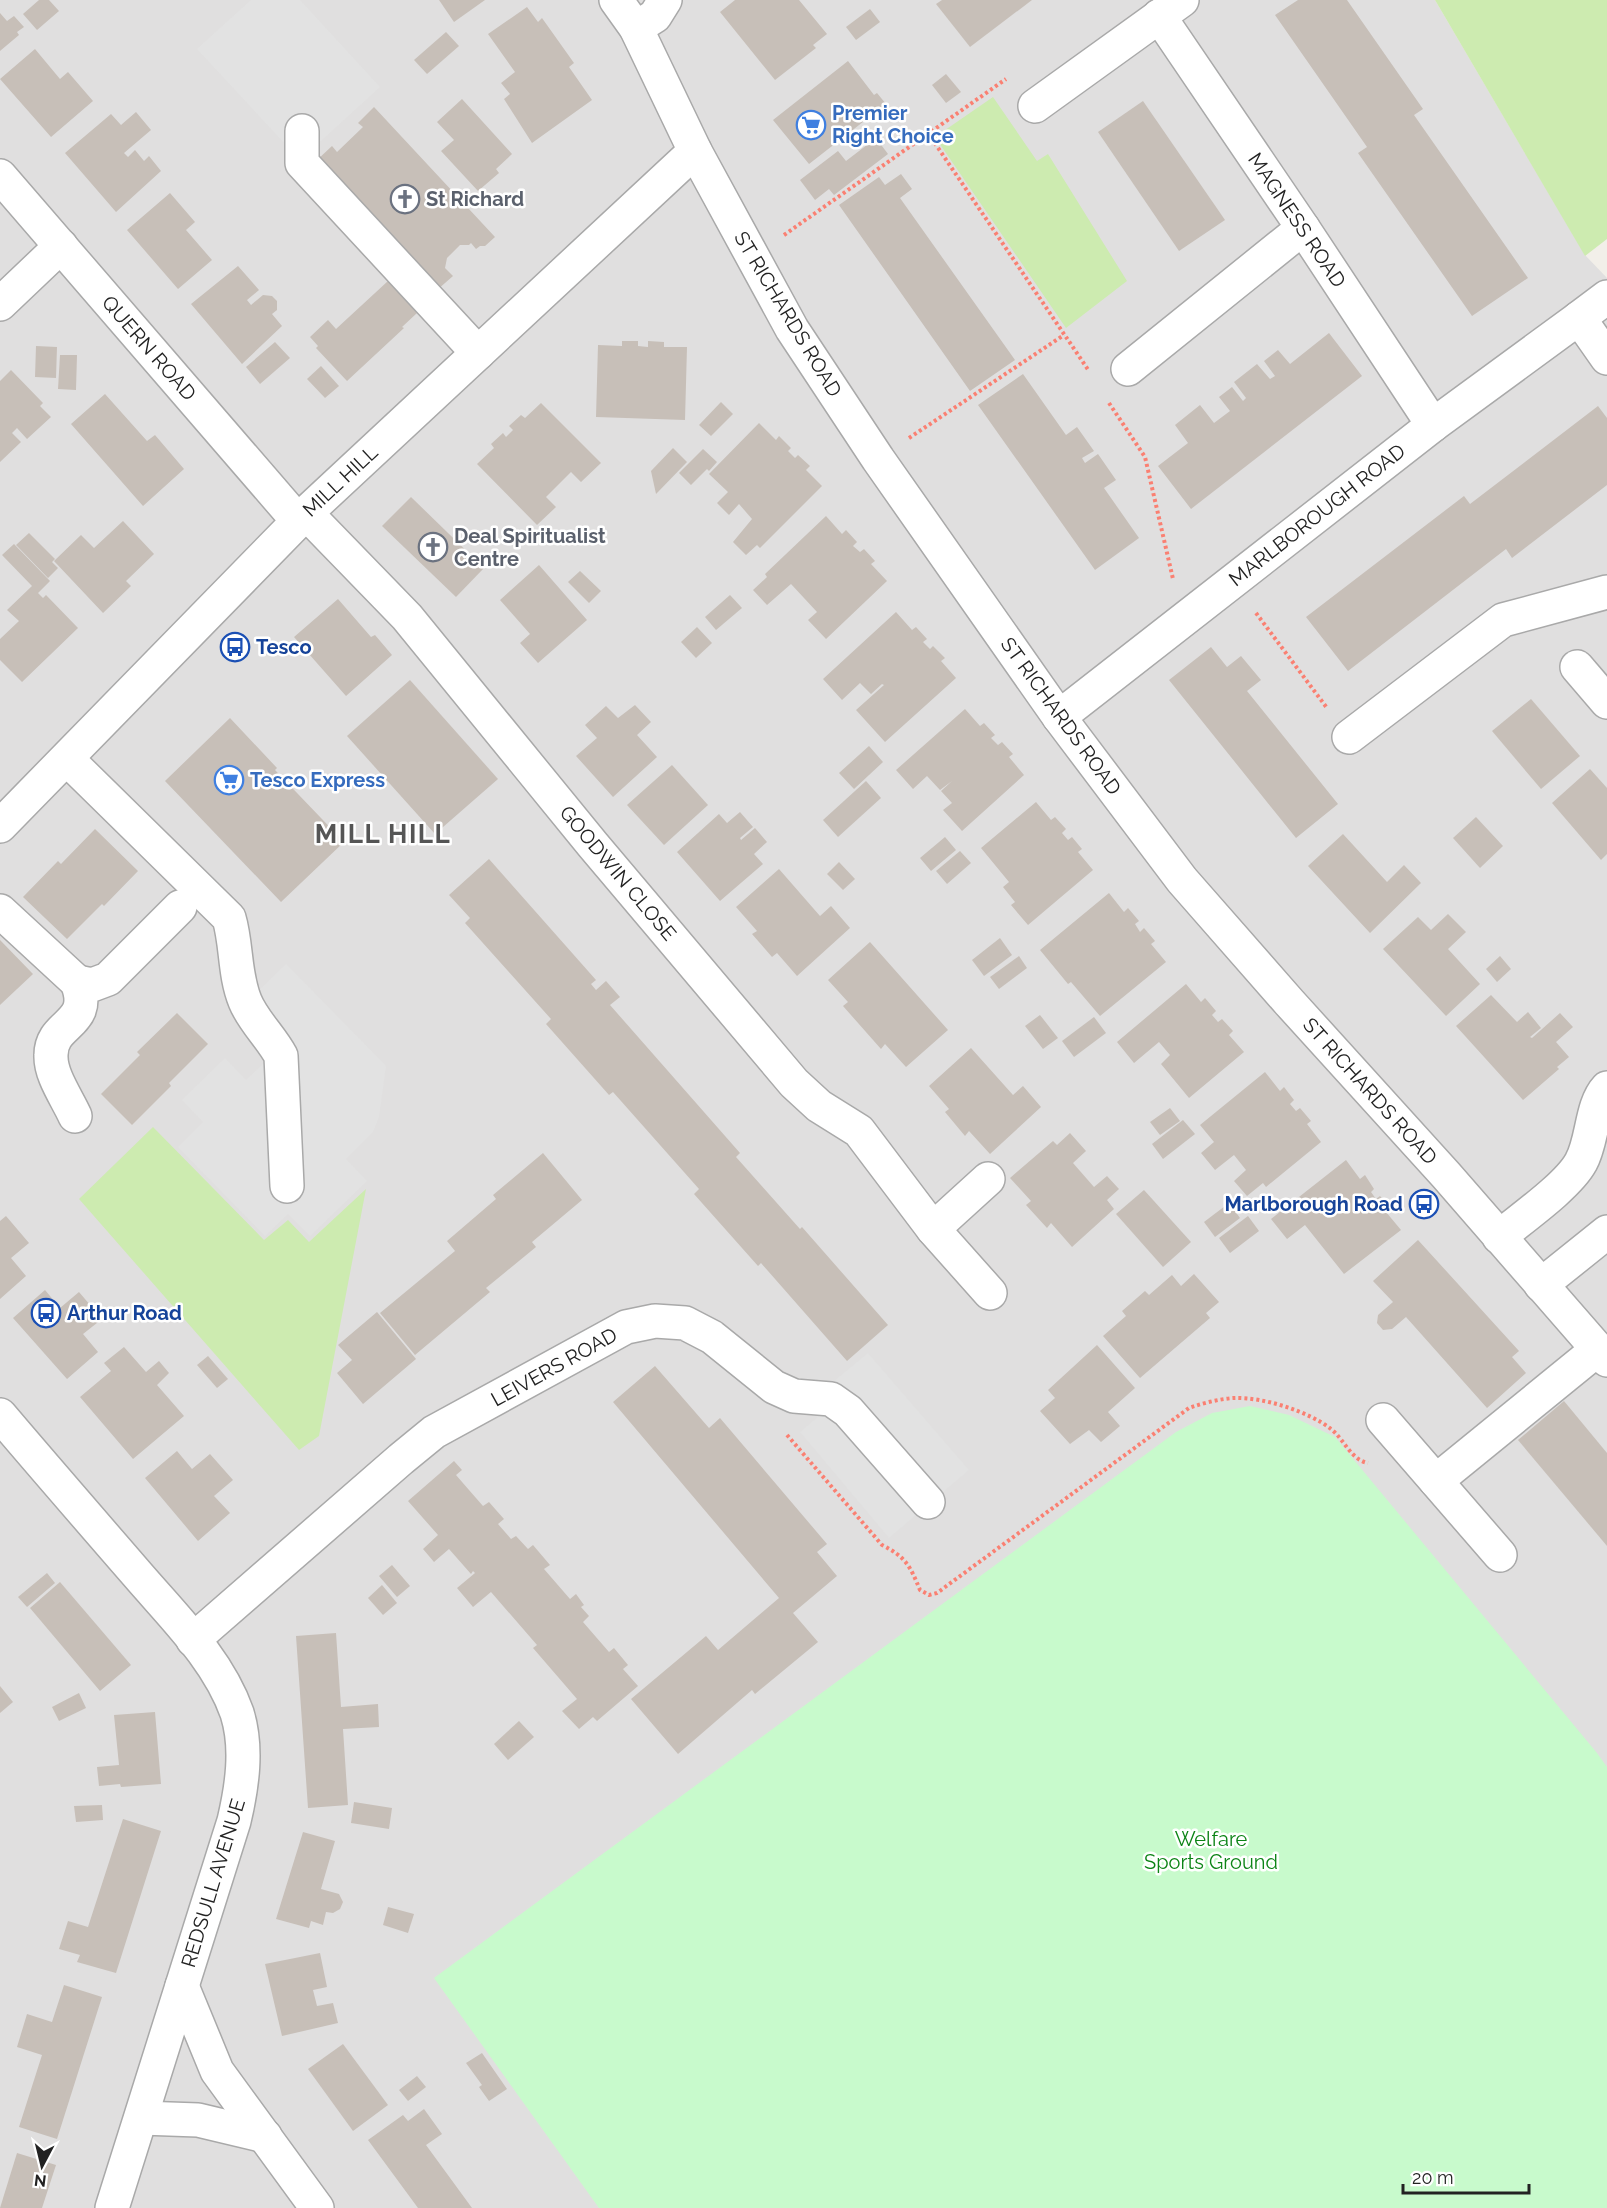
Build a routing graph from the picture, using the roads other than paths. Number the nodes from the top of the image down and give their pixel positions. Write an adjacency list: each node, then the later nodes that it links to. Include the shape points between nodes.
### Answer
1 (616, 0): 4 (street, ST RICHARDS ROAD)
2 (665, 0): 4 (street, via 655,16)
3 (1170, 8): 5 (street, MAGNESS ROAD); 9 (street, MAGNESS ROAD)
4 (636, 28): 7 (street, ST RICHARDS ROAD)
5 (1035, 106)
6 (302, 131): 14 (street, via 302,162)
7 (695, 151): 14 (street, MILL HILL); 22 (street, ST RICHARDS ROAD, via 792,329)
8 (0, 176): 10 (street, QUERN ROAD)
9 (1303, 228): 16 (street); 17 (street, MAGNESS ROAD)
10 (61, 246): 12 (street); 18 (street, QUERN ROAD)
11 (1607, 297): 13 (street, MARLBOROUGH ROAD)
12 (0, 304)
13 (1579, 318): 15 (street); 17 (street, MARLBOROUGH ROAD)
14 (478, 353): 18 (street, MILL HILL)
15 (1607, 358)
16 (1128, 369)
17 (1433, 425): 22 (street, MARLBOROUGH ROAD)
18 (302, 517): 24 (street, MILL HILL); 33 (street, GOODWIN CLOSE, via 407,617 794,1083 819,1106 859,1131)
19 (1607, 592): 23 (street, via 1503,620)
20 (1577, 667): 21 (street)
21 (1607, 702)
22 (1059, 717): 35 (street, ST RICHARDS ROAD, via 1182,880)
23 (1349, 737)
24 (68, 759): 25 (street, MILL HILL); 32 (street, via 229,918 246,1004 281,1056)
25 (0, 826)
26 (180, 906): 28 (street, via 108,979 92,985)
27 (0, 911): 28 (street)
28 (77, 982): 30 (street, via 82,996 81,1011 54,1040 51,1052 55,1074)
29 (1607, 1088): 35 (street, via 1582,1161 1571,1177)
30 (75, 1116)
31 (988, 1179): 33 (street)
32 (287, 1186)
33 (933, 1229): 37 (street, GOODWIN CLOSE)
34 (1607, 1232): 36 (street)
35 (1499, 1237): 36 (street, ST RICHARDS ROAD)
36 (1541, 1285): 38 (street, ST RICHARDS ROAD)
37 (990, 1293)
38 (1602, 1347): 41 (street)
39 (1383, 1420): 41 (street)
40 (5, 1431): 44 (street, REDSULL AVENUE)
41 (1436, 1481): 43 (street)
42 (928, 1502): 44 (street, LEIVERS ROAD, via 848,1411 831,1399 794,1395 774,1387 712,1336 685,1323 655,1321 626,1327 434,1432)
43 (1500, 1555)
44 (193, 1640): 45 (street, REDSULL AVENUE, via 224,1683 237,1715 243,1750 241,1791 234,1821)
45 (182, 1986): 46 (street, REDSULL AVENUE); 47 (street, via 217,2071)
46 (141, 2118): 47 (street, via 198,2120); 48 (street, REDSULL AVENUE)
47 (265, 2136): 49 (street)
48 (112, 2208)
49 (317, 2208)

